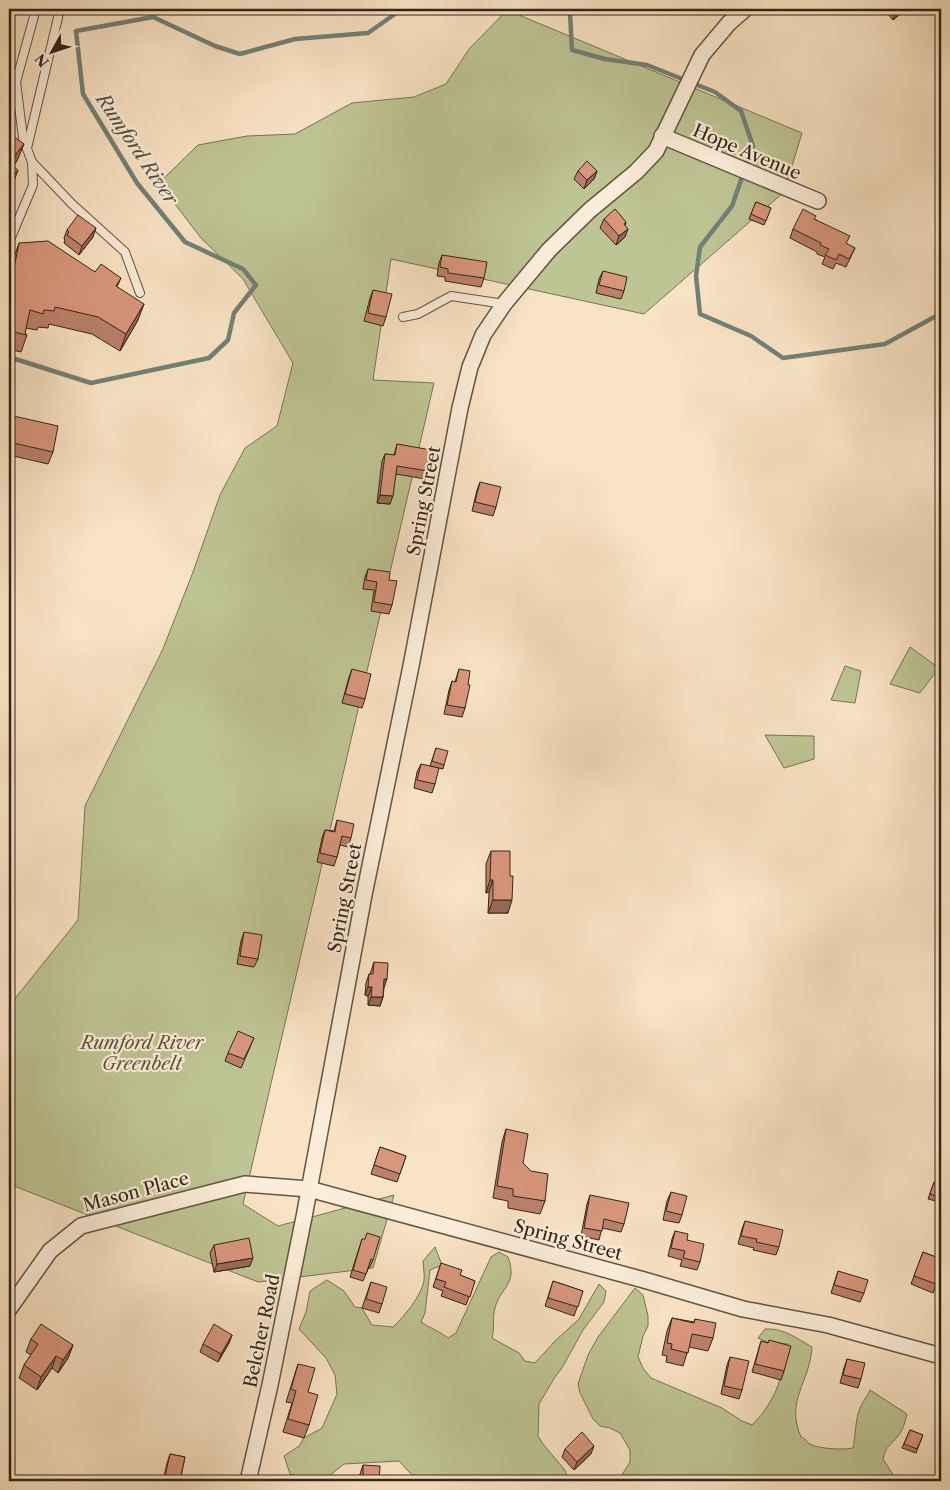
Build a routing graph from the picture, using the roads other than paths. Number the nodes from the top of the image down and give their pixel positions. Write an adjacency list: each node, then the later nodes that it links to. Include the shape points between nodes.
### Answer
1 (36, 9): 5 (lane)
2 (60, 9): 7 (lane)
3 (745, 9): 6 (street, Spring Street, via 705,49)
4 (9, 76): 5 (lane)
5 (16, 82): 7 (lane)
6 (662, 136): 9 (street, Hope Avenue); 12 (street, Spring Street, via 656,151 549,250)
7 (27, 148): 8 (lane)
8 (32, 162): 10 (lane, via 33,185); 11 (lane, via 125,252)
9 (818, 201)
10 (9, 242)
11 (140, 293)
12 (504, 304): 13 (lane, via 451,296 418,314); 14 (street, Spring Street, via 483,335 470,367 460,408)
13 (403, 317)
14 (309, 1189): 15 (street, Mason Place, via 245,1184 80,1226 50,1251); 16 (street, Spring Street, via 742,1309 828,1325); 17 (street, Belcher Road)
15 (9, 1309)
16 (941, 1356)
17 (248, 1481)

